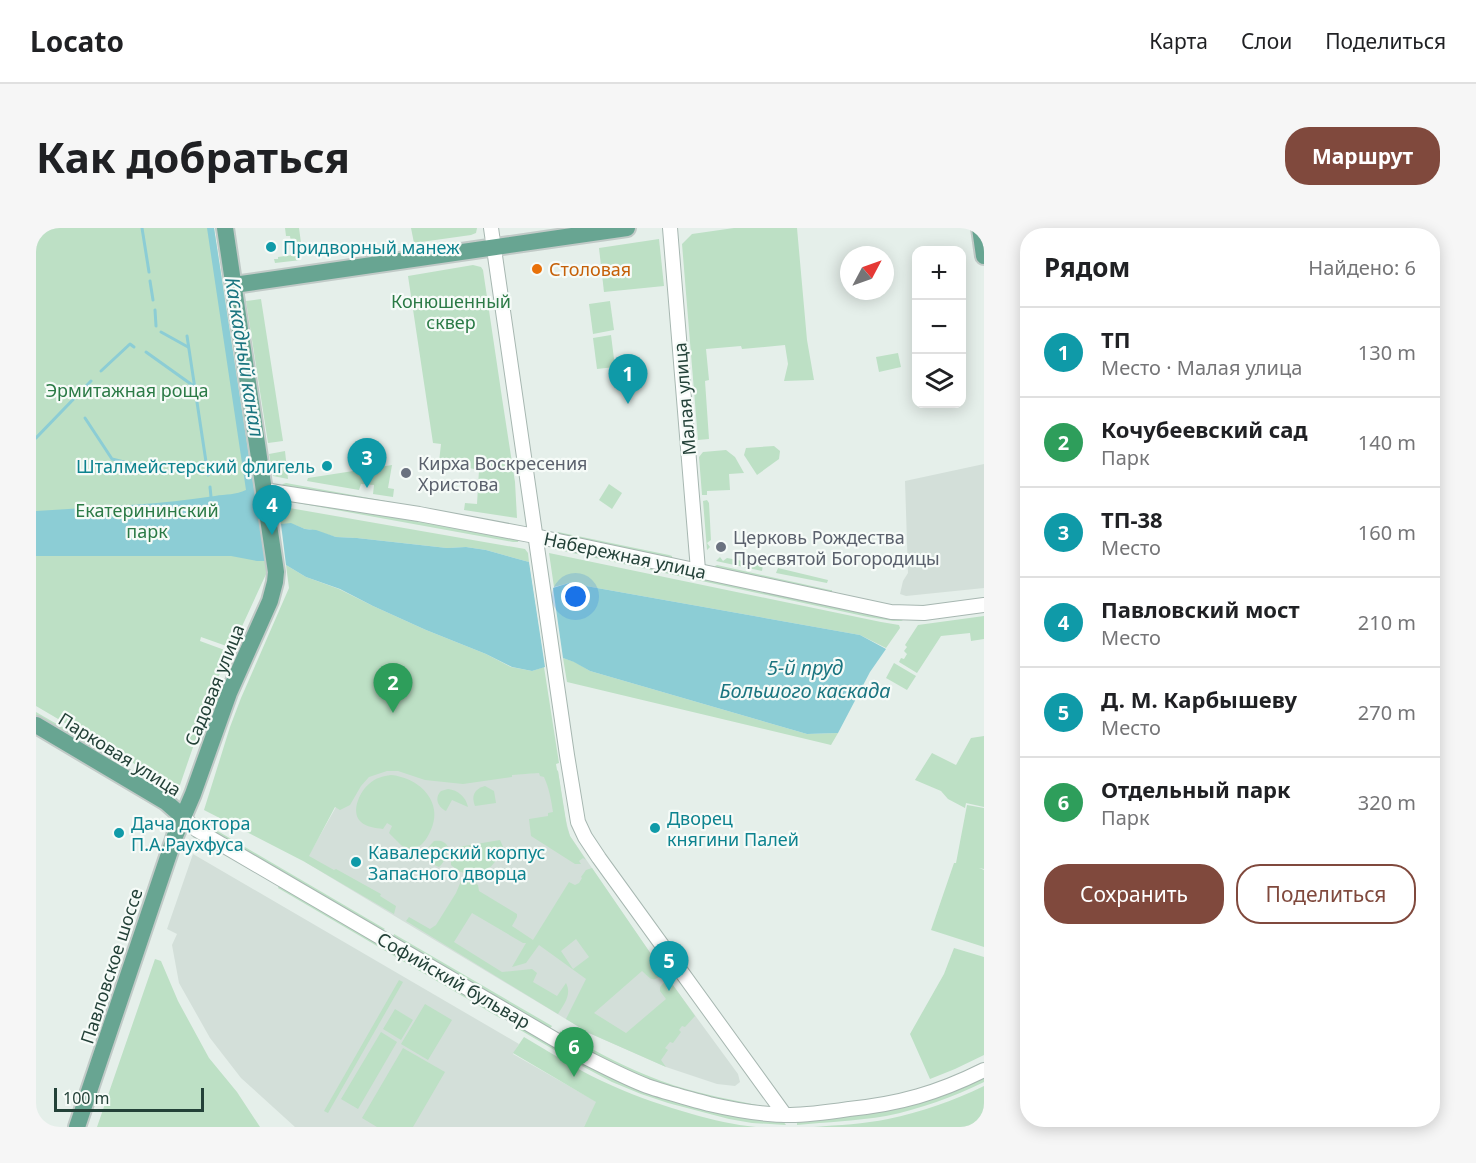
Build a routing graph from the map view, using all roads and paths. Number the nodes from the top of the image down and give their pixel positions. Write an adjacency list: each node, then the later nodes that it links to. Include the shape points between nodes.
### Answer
1 (225, 228): 8 (main road)
2 (490, 228): 6 (street)
3 (627, 228): 6 (main road)
4 (670, 228): 11 (street, Малая улица)
5 (980, 228): 7 (main road)
6 (494, 248): 8 (main road); 10 (street)
7 (984, 256)
8 (234, 285): 9 (main road)
9 (266, 498): 10 (street, Набережная улица, via 419,514); 14 (main road, Садовая улица, via 275,582)
10 (535, 536): 11 (street, Набережная улица); 16 (street, via 578,822)
11 (698, 570): 12 (street, Набережная улица, via 891,612 924,613)
12 (984, 605)
13 (36, 725): 14 (main road, Парковая улица, via 166,802)
14 (183, 817): 16 (street, Софийский бульвар, via 197,830 617,1073 721,1107); 17 (main road, Павловское шоссе)
15 (984, 1070): 16 (street, Софийский бульвар, via 930,1094 901,1101)
16 (785, 1115)
17 (78, 1127)

